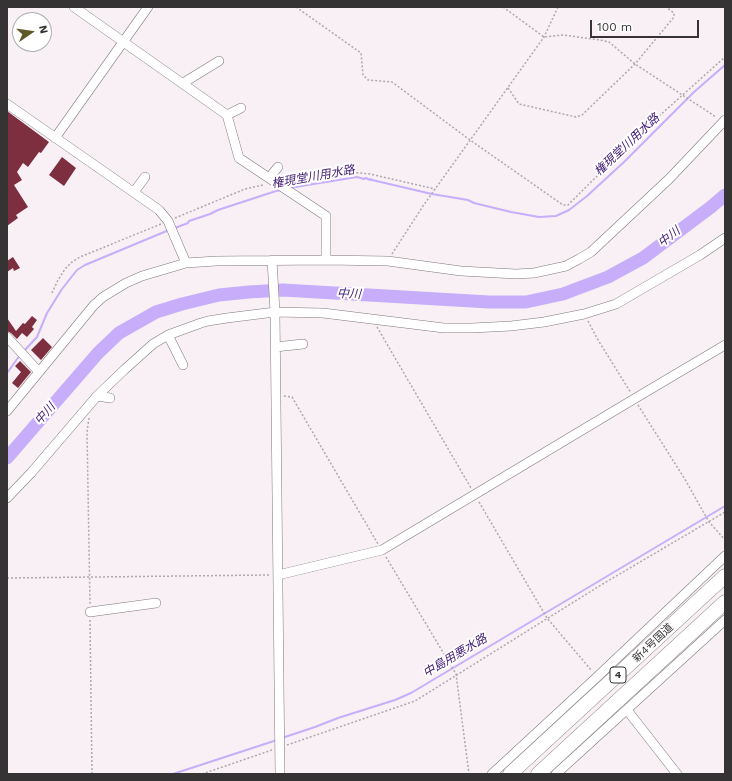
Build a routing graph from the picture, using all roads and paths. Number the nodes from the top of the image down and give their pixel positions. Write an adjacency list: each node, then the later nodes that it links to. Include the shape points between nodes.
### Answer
1 (74, 7): 8 (street)
2 (148, 7): 8 (street)
3 (296, 7): 20 (path, via 361,53 363,75 368,80 392,82)
4 (503, 7): 7 (path)
5 (558, 7): 7 (path)
6 (666, 7): 11 (path, via 674,13 674,17)
7 (544, 37): 11 (path, via 563,35 609,42); 13 (path)
8 (123, 42): 12 (street); 19 (street)
9 (725, 57): 14 (path)
10 (219, 61): 12 (street)
11 (635, 64): 13 (path, via 576,117 519,104); 14 (path)
12 (183, 83): 17 (street)
13 (508, 88): 20 (path)
14 (683, 95): 18 (path); 20 (path, via 639,134 568,205 564,205)
15 (7, 104): 19 (street)
16 (240, 108): 17 (street)
17 (227, 115): 23 (street, via 239,158)
18 (724, 121): 31 (street, via 669,179 591,252 566,266 516,274 461,271)
19 (55, 138): 25 (street)
20 (470, 140): 24 (path)
21 (278, 167): 23 (street)
22 (145, 177): 25 (street)
23 (272, 180): 24 (path, via 314,178 350,172); 26 (path); 30 (street, via 326,216)
24 (435, 189): 31 (path)
25 (134, 192): 26 (street, via 159,210)
26 (168, 221): 29 (street); 34 (path, via 80,257 65,269)
27 (725, 238): 36 (street, via 616,304)
28 (189, 244): 29 (street)
29 (179, 247): 32 (street)
30 (326, 260): 31 (street); 33 (street)
31 (388, 261)
32 (186, 263): 33 (street); 43 (street, via 142,276 103,297)
33 (272, 263): 35 (street)
34 (52, 293)
35 (275, 309): 36 (street, via 444,328 511,326); 37 (street, via 208,321); 41 (street)
36 (584, 314): 47 (path)
37 (168, 335): 42 (street); 44 (street, via 153,344)
38 (7, 338): 43 (street)
39 (303, 344): 41 (street)
40 (725, 345): 47 (street)
41 (276, 347): 45 (street)
42 (183, 365)
43 (39, 372): 49 (street)
44 (97, 396): 46 (street); 48 (street)
45 (276, 396): 54 (path, via 292,397); 56 (street)
46 (110, 398)
47 (634, 399): 52 (path); 54 (street)
48 (90, 403): 50 (street); 58 (path, via 87,432)
49 (7, 411)
50 (7, 498)
51 (725, 512): 52 (path)
52 (709, 522): 53 (path); 64 (path)
53 (725, 540)
54 (382, 550): 56 (street); 64 (path)
55 (725, 556): 71 (street)
56 (278, 575): 58 (path); 66 (street)
57 (725, 576): 72 (highway, 新4号国道 / 4)
58 (89, 577): 59 (path); 62 (path)
59 (7, 578)
60 (725, 602): 73 (highway, 新4号国道 / 4)
61 (156, 603): 62 (street)
62 (90, 612): 67 (path)
63 (725, 620): 65 (street)
64 (456, 674): 66 (path, via 415,700); 70 (path)
65 (627, 710): 74 (street); 75 (street)
66 (280, 748): 68 (path); 69 (street)
67 (92, 774)
68 (202, 774)
69 (280, 774)
70 (469, 774)
71 (492, 774)
72 (510, 774)
73 (538, 774)
74 (556, 774)
75 (677, 774)

